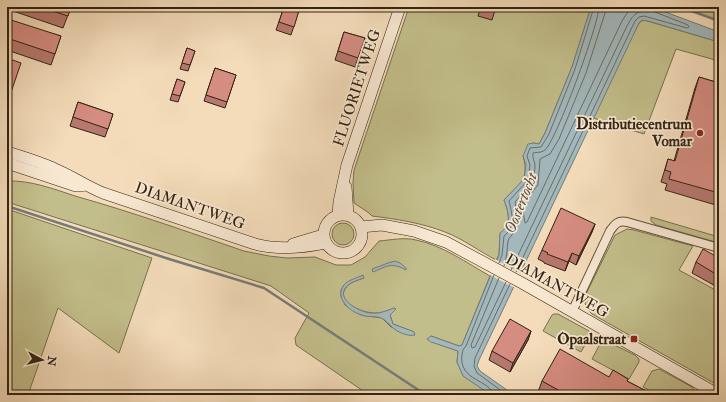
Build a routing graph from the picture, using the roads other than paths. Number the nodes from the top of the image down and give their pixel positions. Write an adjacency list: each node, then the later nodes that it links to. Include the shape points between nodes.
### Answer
1 (400, 7): 5 (street, FLUORIETWEG, via 350,158 345,178)
2 (7, 152): 4 (street, DIAMANTWEG, via 53,167)
3 (7, 163): 4 (street, DIAMANTWEG, via 76,186)
4 (86, 186): 7 (street, DIAMANTWEG, via 270,247 287,247 304,240)
5 (343, 215): 6 (street, via 354,218); 7 (street, via 327,222)
6 (361, 232): 7 (street, via 356,248 346,253 334,252); 9 (street, DIAMANTWEG, via 382,225 436,237)
7 (325, 239)
8 (719, 248): 9 (street, via 627,222 617,222 610,231)
9 (572, 312): 10 (street, DIAMANTWEG)
10 (719, 395)

